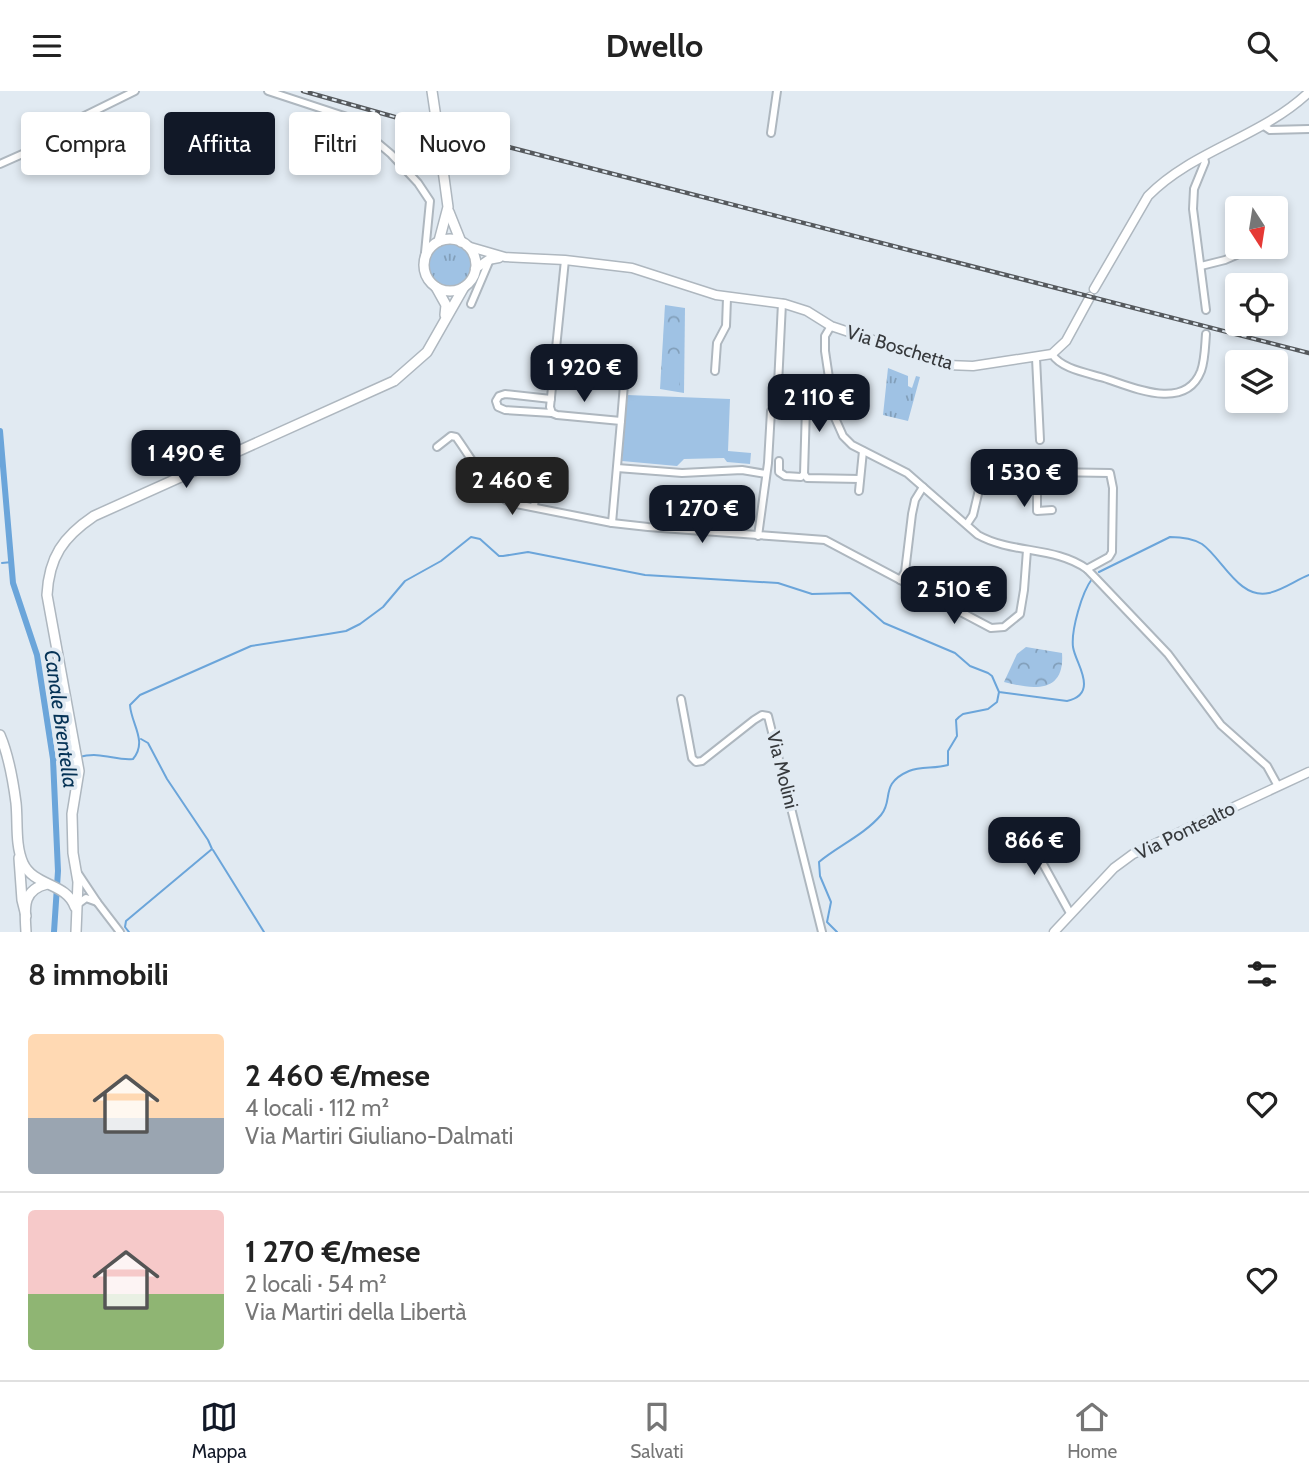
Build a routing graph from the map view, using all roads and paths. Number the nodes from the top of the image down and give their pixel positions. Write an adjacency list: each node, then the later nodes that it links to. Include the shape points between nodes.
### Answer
1 (135, 91): 11 (street)
2 (268, 91): 14 (street, via 336,113 363,129 425,191 430,201)
3 (432, 91): 6 (main road)
4 (776, 91): 9 (street)
5 (1309, 92): 7 (street)
6 (435, 112)
7 (1264, 126): 8 (street, via 1270,130); 10 (street)
8 (1309, 129)
9 (771, 133)
10 (1204, 157): 22 (street, via 1193,209); 33 (street, via 1176,172 1148,196 1066,341)
11 (0, 164)
12 (444, 175): 13 (main road)
13 (448, 207): 15 (main road); 17 (main road)
14 (428, 224): 15 (street, via 435,230); 16 (street); 21 (street)
15 (444, 226): 16 (main road)
16 (439, 241): 17 (main road); 21 (main road)
17 (464, 244): 18 (street); 23 (main road, via 472,253)
18 (491, 257): 20 (street, Via Boschetta); 23 (street); 28 (street)
19 (1227, 259): 22 (street)
20 (565, 260): 26 (street, Via Boschetta, via 632,268); 37 (street)
21 (424, 263): 25 (main road, via 426,277)
22 (1201, 266): 29 (street)
23 (475, 269): 24 (main road)
24 (464, 286): 25 (main road, via 450,291); 30 (main road)
25 (436, 287): 30 (main road, via 446,305)
26 (727, 298): 27 (street, Via Boschetta); 35 (street, via 726,326 717,343)
27 (782, 303): 31 (street, Via Boschetta); 38 (street)
28 (471, 304)
29 (1206, 310)
30 (444, 323): 69 (main road, via 427,352 394,381 94,516 66,539 55,557 47,595 78,765 72,814)
31 (831, 326): 34 (street, Via Boschetta, via 947,365); 40 (street, via 825,336 825,351)
32 (1206, 334): 33 (street, via 1201,372 1194,383 1168,394 1059,363)
33 (1052, 353): 34 (street, Via Boschetta)
34 (1036, 358): 43 (street)
35 (715, 371)
36 (624, 385): 36 (street, via 609,381 612,357 626,360); 42 (street)
37 (551, 399): 41 (street); 41 (street, via 505,394 496,401 505,410)
38 (777, 405): 39 (street); 50 (street, via 771,411)
39 (806, 407): 40 (street); 51 (street)
40 (833, 407): 45 (street, via 843,436)
41 (552, 413): 42 (street)
42 (621, 421): 47 (street)
43 (1040, 440)
44 (437, 447): 49 (street, via 456,437)
45 (863, 450): 52 (street); 53 (street, via 907,473)
46 (779, 461): 51 (street, via 779,472 785,476)
47 (617, 468): 50 (street); 57 (street)
48 (1037, 471): 56 (street, via 1037,510); 58 (street, via 983,473); 61 (street, via 1105,472 1112,477 1112,552)
49 (482, 472): 55 (street, via 503,499); 55 (street, via 532,472 537,479)
50 (766, 474): 59 (street)
51 (804, 474): 52 (street, via 807,478)
52 (860, 479): 54 (street)
53 (923, 487): 58 (street); 62 (street, via 915,501)
54 (859, 491)
55 (534, 507): 57 (street)
56 (1052, 510)
57 (612, 523): 59 (street)
58 (967, 524): 60 (street, via 988,541)
59 (758, 536): 62 (street, via 825,540)
60 (1027, 550): 61 (street, via 1078,562); 62 (street, via 1020,614 1004,627 984,626)
61 (1087, 569): 66 (street, via 1168,654 1221,726 1267,766)
62 (900, 580)
63 (681, 699): 79 (street, Via Molini, via 696,762 754,720 768,716)
64 (0, 735): 68 (main road, via 11,773)
65 (1309, 772): 66 (street, Via Pontealto)
66 (1278, 786): 74 (street, Via Pontealto, via 1133,854)
67 (1021, 824): 74 (street)
68 (19, 843): 70 (main road, via 23,863); 75 (main road)
69 (75, 867): 71 (main road, via 70,884); 72 (street); 73 (main road)
70 (48, 885): 71 (main road); 75 (main road, via 32,890)
71 (62, 889): 73 (main road)
72 (97, 902): 73 (street, via 86,898); 78 (street)
73 (77, 911): 77 (main road)
74 (1070, 913): 80 (street, Via Pontealto)
75 (26, 916): 76 (main road)
76 (26, 932)
77 (76, 932)
78 (120, 932)
79 (822, 932)
80 (1054, 932)

